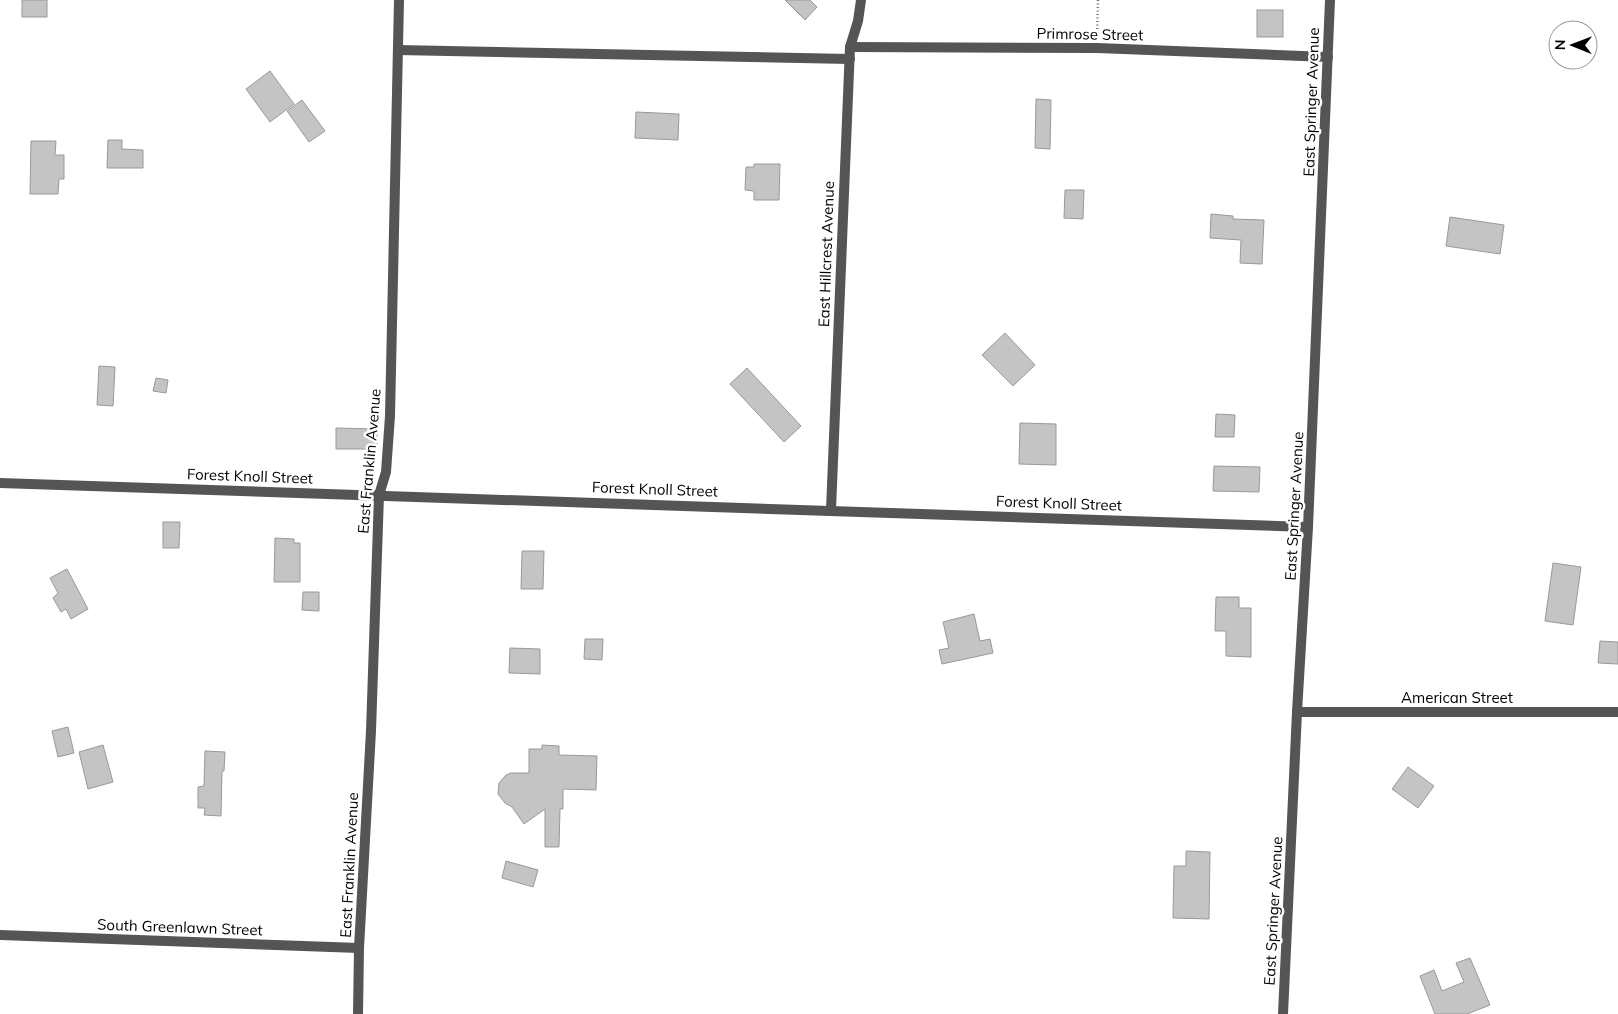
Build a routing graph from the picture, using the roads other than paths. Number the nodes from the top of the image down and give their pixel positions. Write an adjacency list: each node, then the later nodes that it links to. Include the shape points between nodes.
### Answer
1 (399, 0): 5 (street, East Franklin Avenue)
2 (861, 0): 4 (street, East Hillcrest Avenue)
3 (1330, 0): 6 (street, East Springer Avenue)
4 (850, 47): 6 (street, Primrose Street, via 1097,48); 7 (street, East Hillcrest Avenue)
5 (398, 50): 7 (street); 9 (street, East Franklin Avenue, via 390,416 386,472)
6 (1328, 58): 11 (street, East Springer Avenue)
7 (850, 59): 10 (street, East Hillcrest Avenue)
8 (0, 483): 9 (street, Forest Knoll Street)
9 (379, 495): 10 (street, Forest Knoll Street); 15 (street, East Franklin Avenue, via 372,731)
10 (831, 510): 11 (street, Forest Knoll Street)
11 (1308, 527): 12 (street, East Springer Avenue)
12 (1297, 712): 13 (street, American Street); 17 (street, East Springer Avenue)
13 (1618, 712)
14 (0, 935): 15 (street, South Greenlawn Street)
15 (359, 948): 16 (street, East Franklin Avenue)
16 (358, 1014)
17 (1283, 1014)

